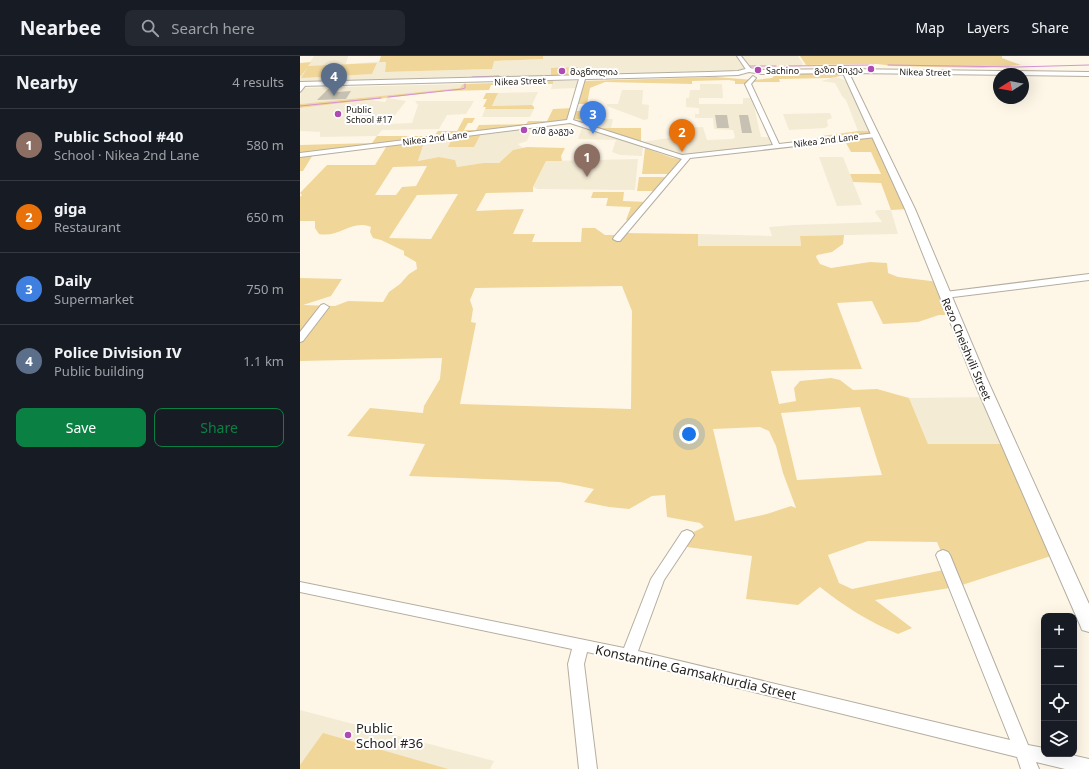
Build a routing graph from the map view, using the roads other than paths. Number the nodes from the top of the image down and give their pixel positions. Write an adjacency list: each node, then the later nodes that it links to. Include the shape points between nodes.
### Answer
1 (739, 56): 2 (street)
2 (749, 70): 4 (main road, Nikea Street); 6 (main road, Nikea Street)
3 (845, 72): 4 (main road, Nikea Street); 5 (main road, Nikea Street); 7 (main road, Nikea Street); 14 (main road, Rezo Cheishvili Street)
4 (764, 74): 9 (main road, Nikea Street)
5 (1089, 74): 8 (main road, Nikea Street)
6 (739, 75): 9 (main road, Nikea Street); 10 (main road, Nikea Street); 11 (main road, Nikea Street)
7 (993, 75)
8 (1029, 75)
9 (753, 78): 15 (street, via 748,84)
10 (582, 79): 11 (main road, Nikea Street); 13 (street)
11 (366, 84): 12 (main road, Nikea Street)
12 (300, 87)
13 (570, 121): 16 (street, Nikea 2nd Lane); 17 (street, Nikea 2nd Lane, via 676,156)
14 (876, 134): 15 (street, Nikea 2nd Lane); 20 (main road, Rezo Cheishvili Street)
15 (777, 146): 17 (street, Nikea 2nd Lane)
16 (300, 155)
17 (687, 157): 18 (street)
18 (617, 239)
19 (1089, 277): 20 (street)
20 (945, 295): 26 (main road, Rezo Cheishvili Street)
21 (324, 307): 22 (street)
22 (300, 339)
23 (687, 534): 28 (street, via 658,580)
24 (943, 555): 29 (street)
25 (300, 587): 27 (street, Konstantine Gamsakhurdia Street)
26 (1089, 625)
27 (581, 645): 28 (street, Konstantine Gamsakhurdia Street); 31 (street, via 576,664)
28 (629, 655): 29 (street, Konstantine Gamsakhurdia Street)
29 (1025, 753): 30 (street, Konstantine Gamsakhurdia Street); 32 (street)
30 (1089, 767)
31 (588, 769)
32 (1030, 769)

